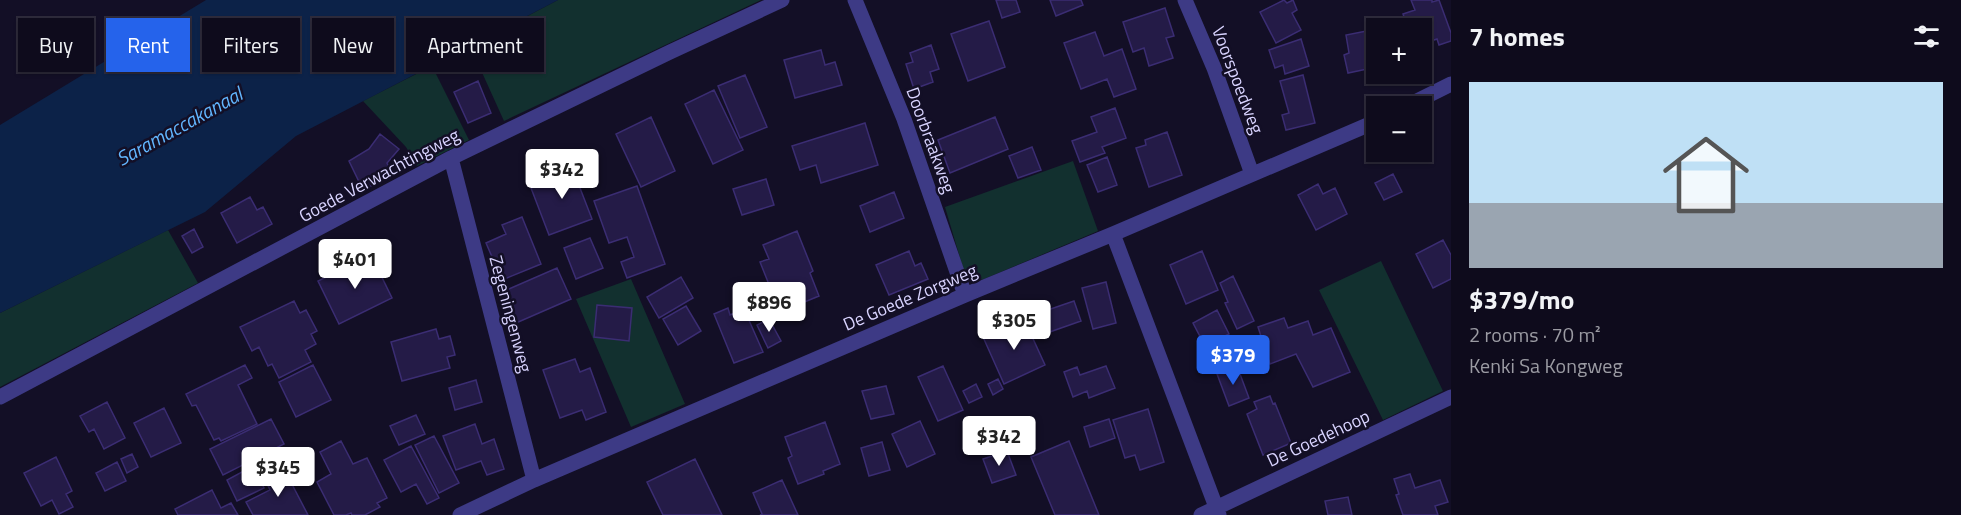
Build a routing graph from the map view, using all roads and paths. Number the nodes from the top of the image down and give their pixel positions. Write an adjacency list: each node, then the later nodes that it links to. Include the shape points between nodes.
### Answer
1 (782, 0): 7 (street, Goede Verwachtingweg)
2 (855, 0): 10 (street, Doorbraakweg, via 904,119)
3 (1185, 0): 8 (street, Voorspoedweg)
4 (1451, 84): 5 (street)
5 (1427, 96)
6 (1366, 126): 8 (street, De Goede Zorgweg)
7 (451, 158): 12 (street, Goede Verwachtingweg); 13 (street, Zegeningenweg)
8 (1252, 174): 9 (street, De Goede Zorgweg)
9 (1113, 234): 10 (street, De Goede Zorgweg); 14 (street)
10 (964, 295): 13 (street, De Goede Zorgweg)
11 (1451, 396): 14 (street, De Goedehoop)
12 (0, 397)
13 (534, 480): 15 (street, De Goede Zorgweg)
14 (1217, 511): 16 (street, De Goedehoop)
15 (460, 515)
16 (1201, 515)

